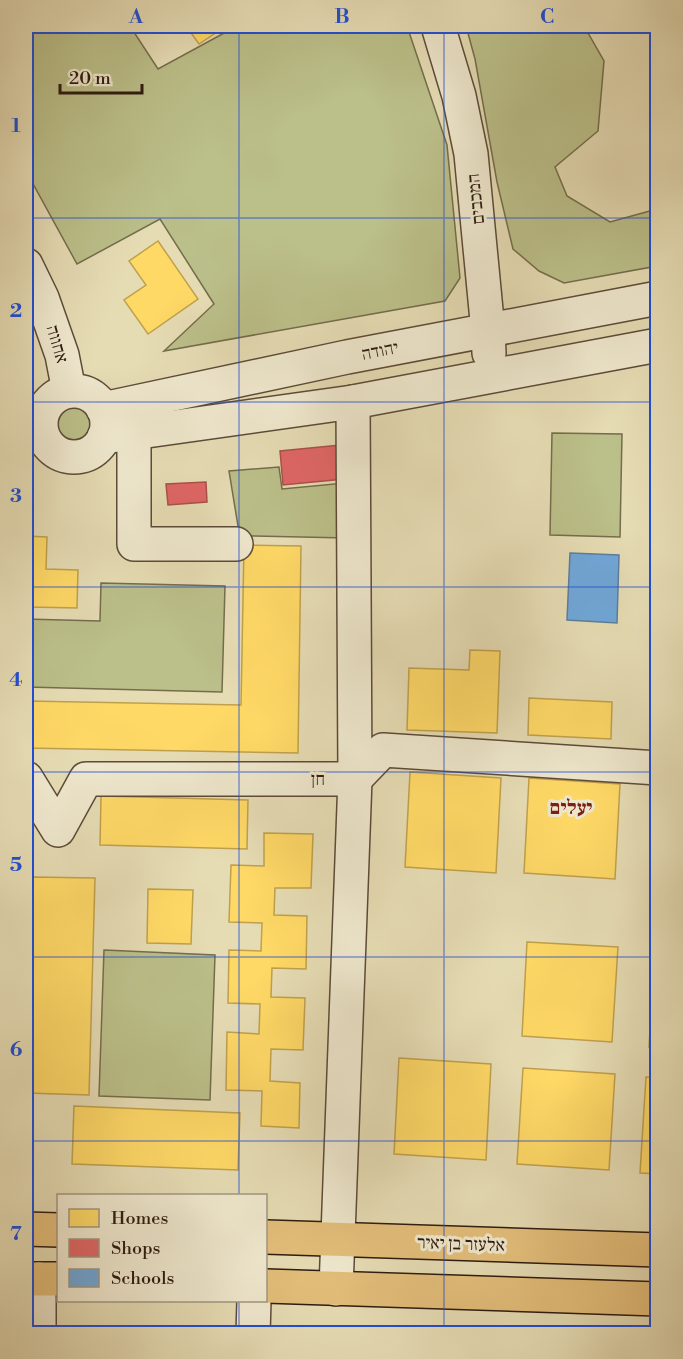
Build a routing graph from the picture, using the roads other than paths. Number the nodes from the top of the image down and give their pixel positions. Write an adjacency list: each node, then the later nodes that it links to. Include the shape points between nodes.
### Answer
1 (438, 26): 4 (street, המכבים, via 471,154)
2 (26, 265): 7 (street, אחווה, via 62,355)
3 (657, 298): 4 (street, יהודה)
4 (488, 331): 6 (street, המכבים); 9 (street, יהודה, via 347,357)
5 (657, 345): 6 (street)
6 (489, 376): 8 (street)
7 (69, 392): 9 (street, via 85,393 98,402); 10 (street, via 52,399)
8 (353, 402): 9 (street); 14 (street)
9 (113, 426): 10 (street, via 98,447 79,456 58,453); 11 (street, via 134,543)
10 (36, 432)
11 (236, 544)
12 (657, 768): 14 (street, via 383,750)
13 (26, 778): 14 (street, חן, via 58,830 86,779)
14 (355, 779): 18 (street)
15 (26, 1229): 16 (main road)
16 (57, 1230)
17 (267, 1237): 18 (main road, אלעזר בן יאיר)
18 (338, 1240): 19 (main road, אלעזר בן יאיר); 22 (street)
19 (657, 1250)
20 (41, 1279): 25 (street)
21 (267, 1286): 22 (main road)
22 (336, 1288): 23 (main road)
23 (657, 1299)
24 (254, 1302): 26 (street)
25 (39, 1334)
26 (253, 1334)

